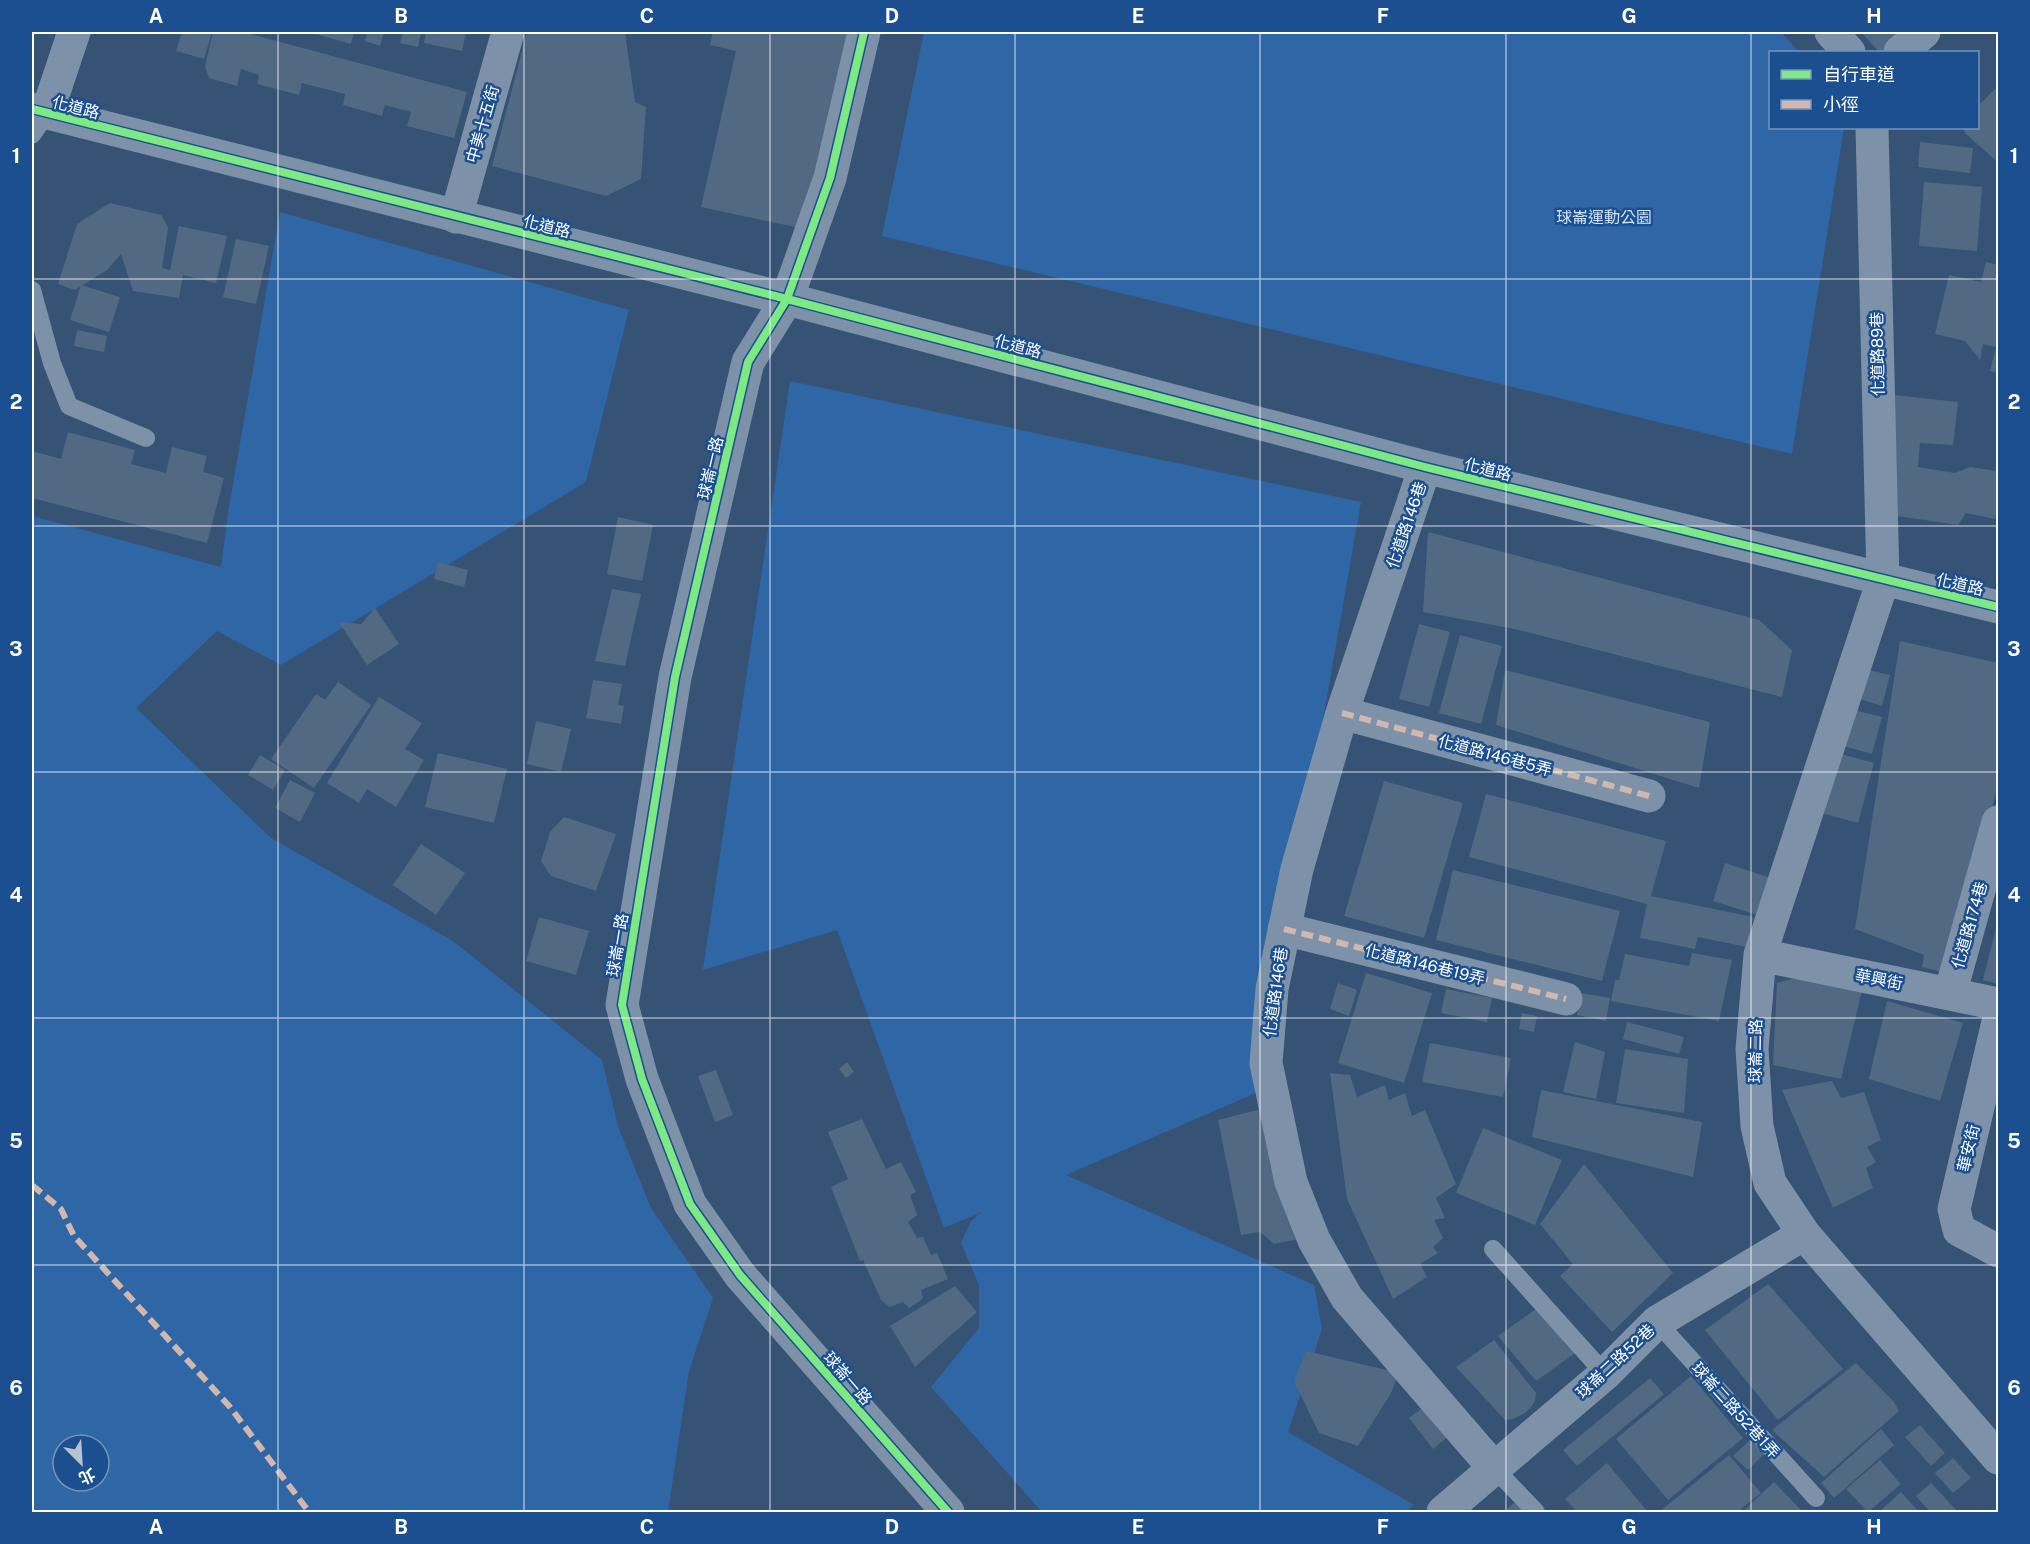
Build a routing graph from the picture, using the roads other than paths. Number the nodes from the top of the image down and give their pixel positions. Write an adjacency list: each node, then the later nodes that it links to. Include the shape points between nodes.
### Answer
1 (75, 32): 8 (street)
2 (508, 32): 10 (street, 中美十五街)
3 (864, 32): 12 (street, 球崙一路, via 830,178)
4 (1831, 32): 6 (street)
5 (1924, 32): 7 (street)
6 (1848, 51)
7 (1901, 51)
8 (37, 119): 10 (street, 化道路)
9 (1872, 129): 15 (street, 化道路89巷)
10 (456, 217): 12 (street, 化道路)
11 (32, 290): 13 (lane, via 52,363 69,406)
12 (787, 299): 14 (street, 化道路); 34 (street, 球崙一路, via 748,362 675,677 621,1005 642,1079 690,1204 740,1275)
13 (146, 438)
14 (1425, 467): 15 (street, 化道路); 17 (street, 化道路146巷)
15 (1883, 580): 16 (street, 化道路); 21 (street, 球崙二路)
16 (1998, 607)
17 (1342, 713): 18 (street, 化道路146巷5弄); 20 (street, 化道路146巷, via 1297,869)
18 (1648, 796)
19 (1998, 822): 22 (street, 化道路174巷)
20 (1284, 929): 23 (street, 化道路146巷19弄); 32 (street, 化道路146巷, via 1272,989 1266,1063 1291,1182 1314,1240 1347,1298)
21 (1760, 955): 22 (street, 華興街); 26 (street, 球崙二路, via 1752,1049 1757,1126 1770,1183)
22 (1950, 994): 24 (street, 華興街)
23 (1566, 999)
24 (1998, 1004)
25 (1998, 1022): 28 (street, 華安街, via 1954,1209 1959,1230)
26 (1804, 1234): 29 (street, 球崙二路52巷); 31 (street, 球崙二路)
27 (1493, 1249): 30 (lane)
28 (1998, 1251)
29 (1657, 1322): 30 (street, 球崙二路52巷); 33 (lane, 球崙二路52巷1弄)
30 (1605, 1374): 32 (street, 球崙二路52巷)
31 (1998, 1458)
32 (1494, 1468): 35 (street, 球崙二路52巷); 36 (lane)
33 (1816, 1497)
34 (948, 1512)
35 (1443, 1512)
36 (1536, 1512)

